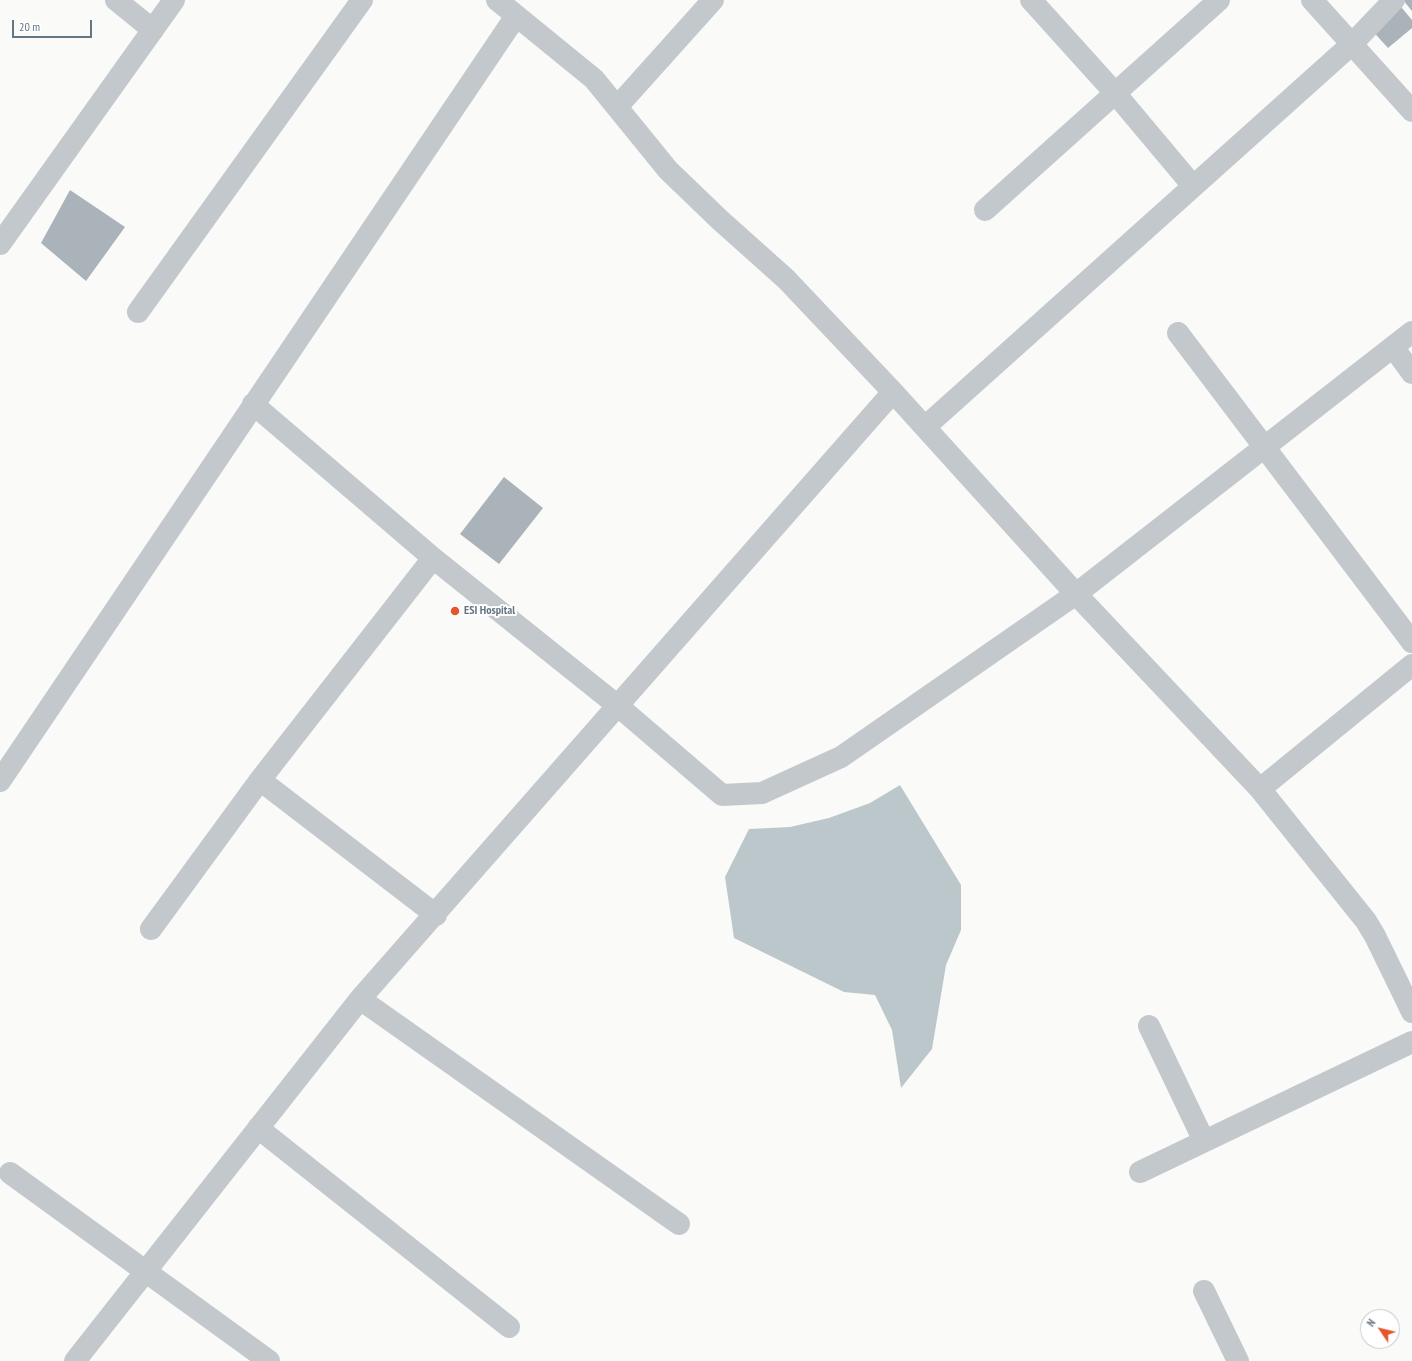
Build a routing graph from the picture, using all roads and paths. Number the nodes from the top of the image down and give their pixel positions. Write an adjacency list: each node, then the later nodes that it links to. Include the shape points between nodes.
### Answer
1 (116, 0): 11 (street)
2 (174, 0): 11 (street)
3 (362, 0): 19 (street)
4 (497, 0): 10 (street)
5 (713, 0): 14 (street)
6 (1031, 0): 13 (street)
7 (1219, 0): 13 (street)
8 (1312, 0): 12 (street)
9 (1394, 0): 12 (street)
10 (516, 16): 14 (street, via 594,79); 25 (street)
11 (153, 30): 18 (street)
12 (1352, 44): 15 (street); 16 (street)
13 (1115, 93): 16 (street); 17 (street)
14 (617, 107): 24 (street, via 668,170 786,279)
15 (1412, 111)
16 (1193, 186): 26 (street)
17 (985, 210)
18 (4, 229)
19 (138, 312)
20 (1412, 332): 22 (street)
21 (1178, 333): 27 (street)
22 (1392, 347): 23 (street); 27 (street)
23 (1412, 373)
24 (893, 392): 26 (street); 32 (street)
25 (253, 404): 28 (street); 34 (street)
26 (925, 426): 29 (street)
27 (1264, 447): 29 (street); 30 (street)
28 (433, 558): 32 (street); 33 (street)
29 (1076, 594): 32 (street, via 841,757 762,794 722,795); 35 (street)
30 (1412, 642)
31 (1412, 665): 35 (street)
32 (618, 706): 36 (street)
33 (260, 780): 36 (street); 37 (street)
34 (0, 781)
35 (1260, 789): 39 (street, via 1366,921 1376,936)
36 (436, 915): 38 (street)
37 (151, 930)
38 (360, 999): 42 (street); 46 (street)
39 (1412, 1012)
40 (1149, 1026): 43 (street)
41 (1412, 1042): 43 (street)
42 (258, 1128): 47 (street); 49 (street)
43 (1204, 1141): 44 (street)
44 (1140, 1172)
45 (10, 1173): 47 (street)
46 (679, 1224)
47 (145, 1272): 50 (street); 51 (street)
48 (1204, 1291): 52 (street)
49 (509, 1327)
50 (75, 1361)
51 (269, 1361)
52 (1238, 1361)

